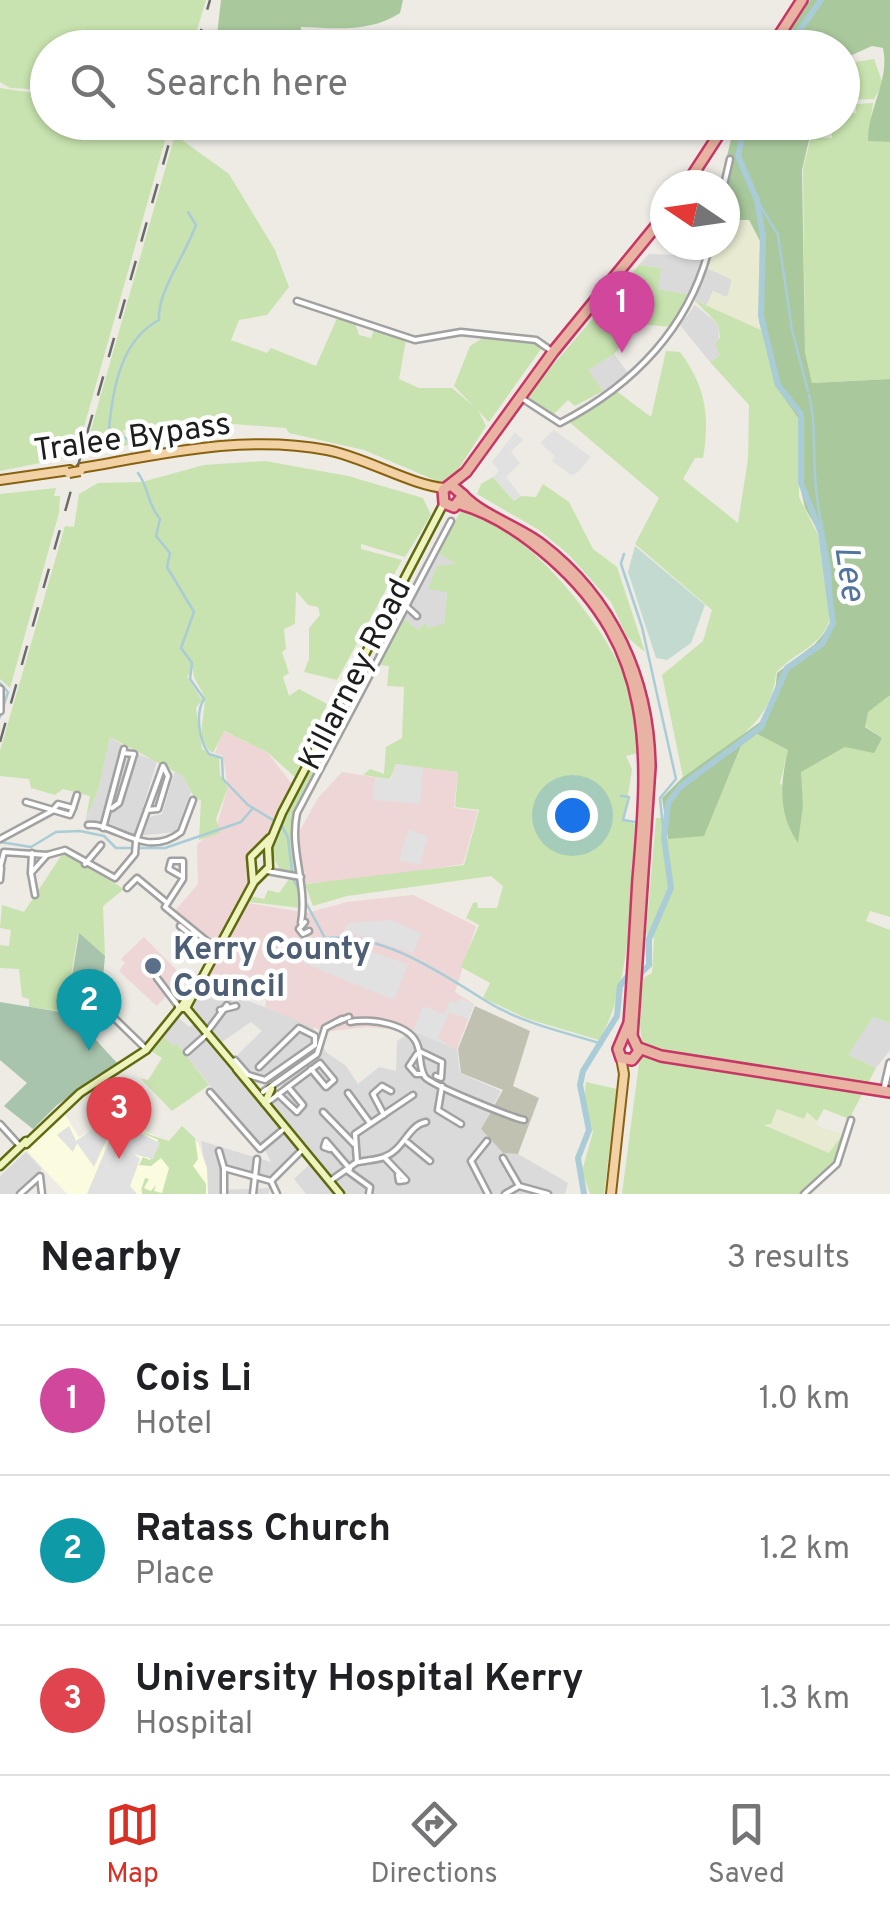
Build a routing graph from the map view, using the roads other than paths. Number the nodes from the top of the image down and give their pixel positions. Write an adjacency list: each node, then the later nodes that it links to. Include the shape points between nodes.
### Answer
1 (802, 0): 2 (highway)
2 (783, 30)
3 (715, 140): 5 (highway)
4 (730, 159): 6 (street)
5 (696, 170)
6 (727, 170)
7 (650, 233): 10 (highway)
8 (704, 260): 11 (street, via 686,308 638,369 559,423)
9 (298, 301): 10 (street, via 416,340 461,332 536,340)
10 (553, 352): 11 (highway)
11 (518, 396): 13 (highway)
12 (0, 482): 13 (main road, Tralee Bypass, via 188,452 286,449 363,464)
13 (452, 496): 27 (main road, Killarney Road, via 366,645); 52 (highway, Tralee Bypass, via 517,532 565,570 598,610 626,662 640,706 646,767)
14 (451, 521): 15 (street)
15 (406, 606): 16 (street); 40 (street, via 297,812)
16 (418, 616)
17 (0, 688): 18 (street)
18 (0, 711)
19 (77, 795): 24 (street, via 72,808 58,804)
20 (193, 800): 30 (street, via 176,837)
21 (26, 802): 24 (street)
22 (110, 808): 22 (street, via 124,751 134,754 119,803); 26 (street)
23 (147, 810): 23 (street, via 160,766 163,766 168,776 158,810); 30 (street)
24 (52, 811): 28 (street)
25 (88, 826): 26 (street)
26 (103, 828): 30 (street)
27 (274, 831): 31 (main road, Killarney Road); 35 (main road, Killarney Road)
28 (0, 839)
29 (101, 845): 34 (street)
30 (135, 847): 34 (street, via 115,878)
31 (257, 852): 35 (main road); 37 (main road)
32 (32, 853): 33 (street); 36 (street, via 4,852); 39 (street)
33 (47, 855): 34 (street, via 65,850); 39 (street)
34 (85, 864)
35 (266, 865): 37 (main road); 40 (street); 44 (main road)
36 (1, 868): 43 (street)
37 (253, 869): 44 (main road)
38 (144, 870): 42 (street)
39 (32, 873): 46 (street)
40 (296, 876): 48 (street)
41 (183, 877): 47 (street)
42 (137, 878): 45 (street); 47 (street)
43 (0, 880)
44 (251, 887): 51 (main road)
45 (127, 888)
46 (34, 895)
47 (166, 902): 50 (street)
48 (303, 922)
49 (180, 926): 50 (street)
50 (193, 934): 51 (street)
51 (215, 952): 55 (main road)
52 (634, 975): 60 (highway, Tralee Bypass); 64 (highway, Tralee Bypass)
53 (157, 978): 55 (street)
54 (112, 996): 61 (street, via 108,1012)
55 (182, 1006): 59 (main road); 61 (main road)
56 (227, 1006): 57 (street); 58 (street); 59 (street)
57 (236, 1006)
58 (220, 1010)
59 (206, 1033): 62 (street); 79 (main road)
60 (623, 1041): 64 (highway); 64 (highway, Tralee Bypass, via 618,1050)
61 (146, 1050): 92 (main road, via 80,1093)
62 (187, 1052)
63 (419, 1052): 70 (street, via 408,1032 340,1021 325,1028 320,1050); 71 (street); 71 (street, via 410,1066); 72 (street, via 442,1062 441,1078)
64 (633, 1053): 76 (highway); 120 (main road, Tralee Bypass)
65 (235, 1060): 68 (street, via 259,1080)
66 (890, 1063): 76 (street)
67 (259, 1067): 68 (street, via 299,1028 315,1036 315,1044)
68 (288, 1067): 70 (street)
69 (311, 1069): 69 (street, via 320,1063 334,1080 326,1086); 70 (street)
70 (297, 1074): 73 (street); 79 (street)
71 (424, 1074): 74 (street)
72 (436, 1076)
73 (288, 1086): 79 (street); 79 (street, via 303,1105 297,1112)
74 (442, 1086): 83 (street); 88 (street, via 438,1110)
75 (391, 1091): 82 (street, via 384,1086 373,1094)
76 (887, 1091)
77 (210, 1092): 89 (street, via 260,1149)
78 (348, 1092): 86 (street)
79 (265, 1094): 89 (main road)
80 (413, 1095): 82 (street)
81 (323, 1112): 93 (street)
82 (384, 1115): 86 (street)
83 (524, 1120)
84 (850, 1120): 121 (street, via 837,1164)
85 (426, 1122): 90 (street)
86 (370, 1123): 93 (street, via 355,1134)
87 (0, 1124): 92 (street)
88 (461, 1124)
89 (286, 1128): 95 (main road)
90 (405, 1140): 97 (street); 100 (street)
91 (487, 1141): 117 (street, via 472,1161)
92 (23, 1144): 102 (main road)
93 (354, 1144): 101 (street)
94 (330, 1148): 104 (street)
95 (303, 1149): 107 (street); 108 (main road)
96 (219, 1151): 103 (street)
97 (384, 1157): 101 (street); 105 (street)
98 (257, 1158): 106 (street)
99 (503, 1158): 109 (street)
100 (430, 1161)
101 (357, 1162): 104 (street)
102 (0, 1166)
103 (224, 1168): 106 (street); 112 (street)
104 (349, 1170): 108 (street); 116 (street, via 371,1188)
105 (398, 1175)
106 (252, 1176): 107 (street); 113 (street)
107 (270, 1181): 114 (street)
108 (330, 1181): 115 (main road)
109 (519, 1186): 118 (street); 119 (street)
110 (20, 1194): 111 (street, via 40,1176)
111 (42, 1194)
112 (224, 1194)
113 (253, 1194)
114 (277, 1194)
115 (340, 1194)
116 (366, 1194)
117 (488, 1194)
118 (505, 1194)
119 (548, 1194)
120 (612, 1194)
121 (804, 1194)

